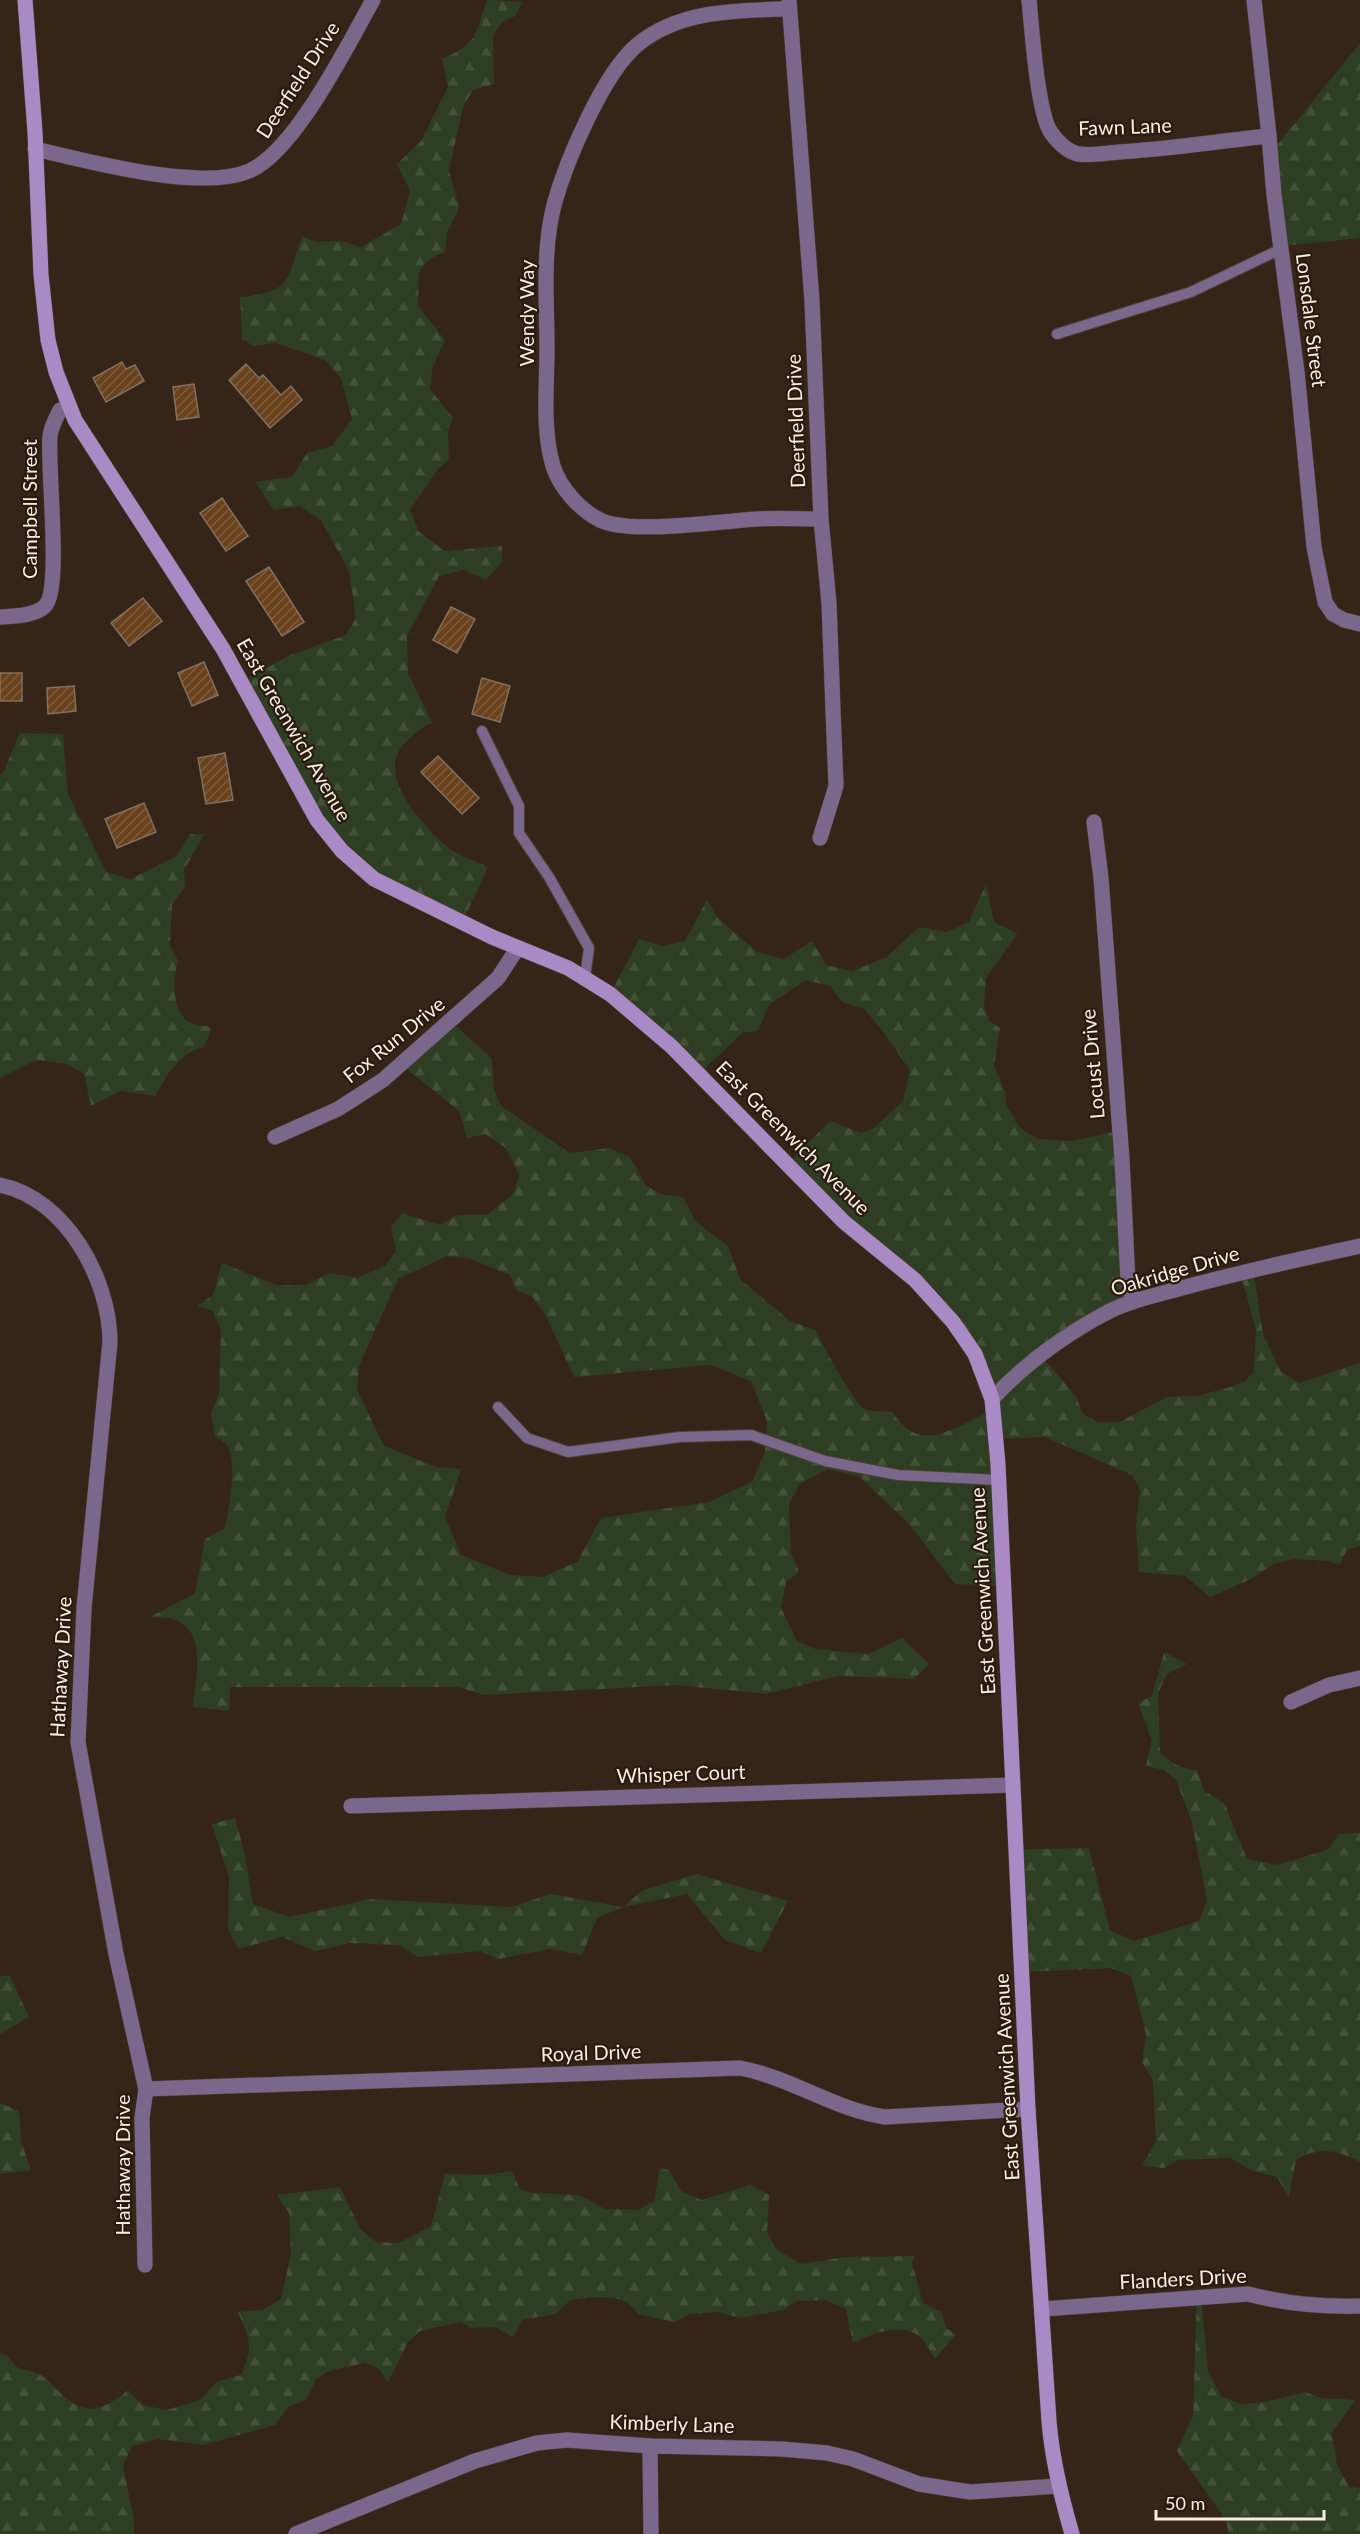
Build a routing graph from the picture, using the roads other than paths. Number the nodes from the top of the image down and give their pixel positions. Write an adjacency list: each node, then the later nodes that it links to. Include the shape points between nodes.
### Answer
1 (25, 0): 7 (street, East Greenwich Avenue)
2 (373, 0): 7 (street, Deerfield Drive, via 302,119 274,155 251,171 208,179 118,168)
3 (1029, 0): 6 (street, Fawn Lane, via 1043,106 1049,129 1062,146 1077,154 1165,149)
4 (1254, 0): 6 (street, Lonsdale Street)
5 (789, 4): 11 (street, Deerfield Drive, via 812,301); 11 (street, Wendy Way, via 712,13 658,31 637,45 605,88 580,138 554,206 545,275 547,438 554,468 567,491 601,521 616,525 676,525)
6 (1269, 136): 8 (street, Lonsdale Street)
7 (35, 149): 10 (street, East Greenwich Avenue, via 48,340)
8 (1281, 249): 9 (lane, via 1191,292); 13 (street, Lonsdale Street, via 1314,547 1325,602 1334,614)
9 (1057, 334)
10 (69, 407): 12 (street, Campbell Street, via 60,410 50,434 54,558 50,599 44,608); 17 (street, East Greenwich Avenue, via 223,650 317,820 342,851 374,879)
11 (821, 519): 16 (street, Deerfield Drive, via 829,603 836,786)
12 (0, 617)
13 (1360, 624)
14 (482, 731): 18 (lane, via 519,806 519,833 589,948)
15 (1094, 822): 22 (street, Locust Drive, via 1122,1160 1128,1282)
16 (820, 838)
17 (517, 949): 18 (street, East Greenwich Avenue); 19 (street, Fox Run Drive, via 498,978 383,1080 338,1109)
18 (585, 978): 23 (street, East Greenwich Avenue, via 671,1046 844,1221 915,1280 953,1322 975,1354)
19 (275, 1137)
20 (0, 1185): 30 (street, Hathaway Drive, via 41,1203 67,1226 103,1292 110,1320 84,1608 78,1742 116,1954)
21 (1360, 1246): 22 (street, Oakridge Drive, via 1221,1277)
22 (1133, 1302): 23 (street, Oakridge Drive, via 1105,1313 1045,1352)
23 (992, 1398): 25 (street, East Greenwich Avenue)
24 (498, 1407): 25 (lane, via 527,1438 568,1452 680,1437 752,1435 825,1461 898,1475)
25 (999, 1480): 28 (street, East Greenwich Avenue)
26 (1360, 1678): 27 (street, via 1329,1684)
27 (1291, 1702)
28 (1013, 1785): 29 (street, Whisper Court); 31 (street, East Greenwich Avenue)
29 (351, 1806)
30 (146, 2089): 31 (street, Royal Drive, via 740,2068 787,2081 863,2114 885,2117); 32 (street, Hathaway Drive, via 142,2118)
31 (1028, 2109): 34 (street, East Greenwich Avenue)
32 (145, 2265)
33 (1360, 2306): 34 (street, Flanders Drive, via 1308,2306 1248,2294)
34 (1043, 2308): 36 (street, East Greenwich Avenue, via 1052,2453)
35 (650, 2446): 36 (street, Kimberly Lane, via 827,2453 919,2484 970,2492); 37 (street, Kimberly Lane, via 567,2440 537,2443 475,2461); 38 (street)
36 (1058, 2486): 39 (street, East Greenwich Avenue)
37 (296, 2534)
38 (651, 2534)
39 (1072, 2534)

